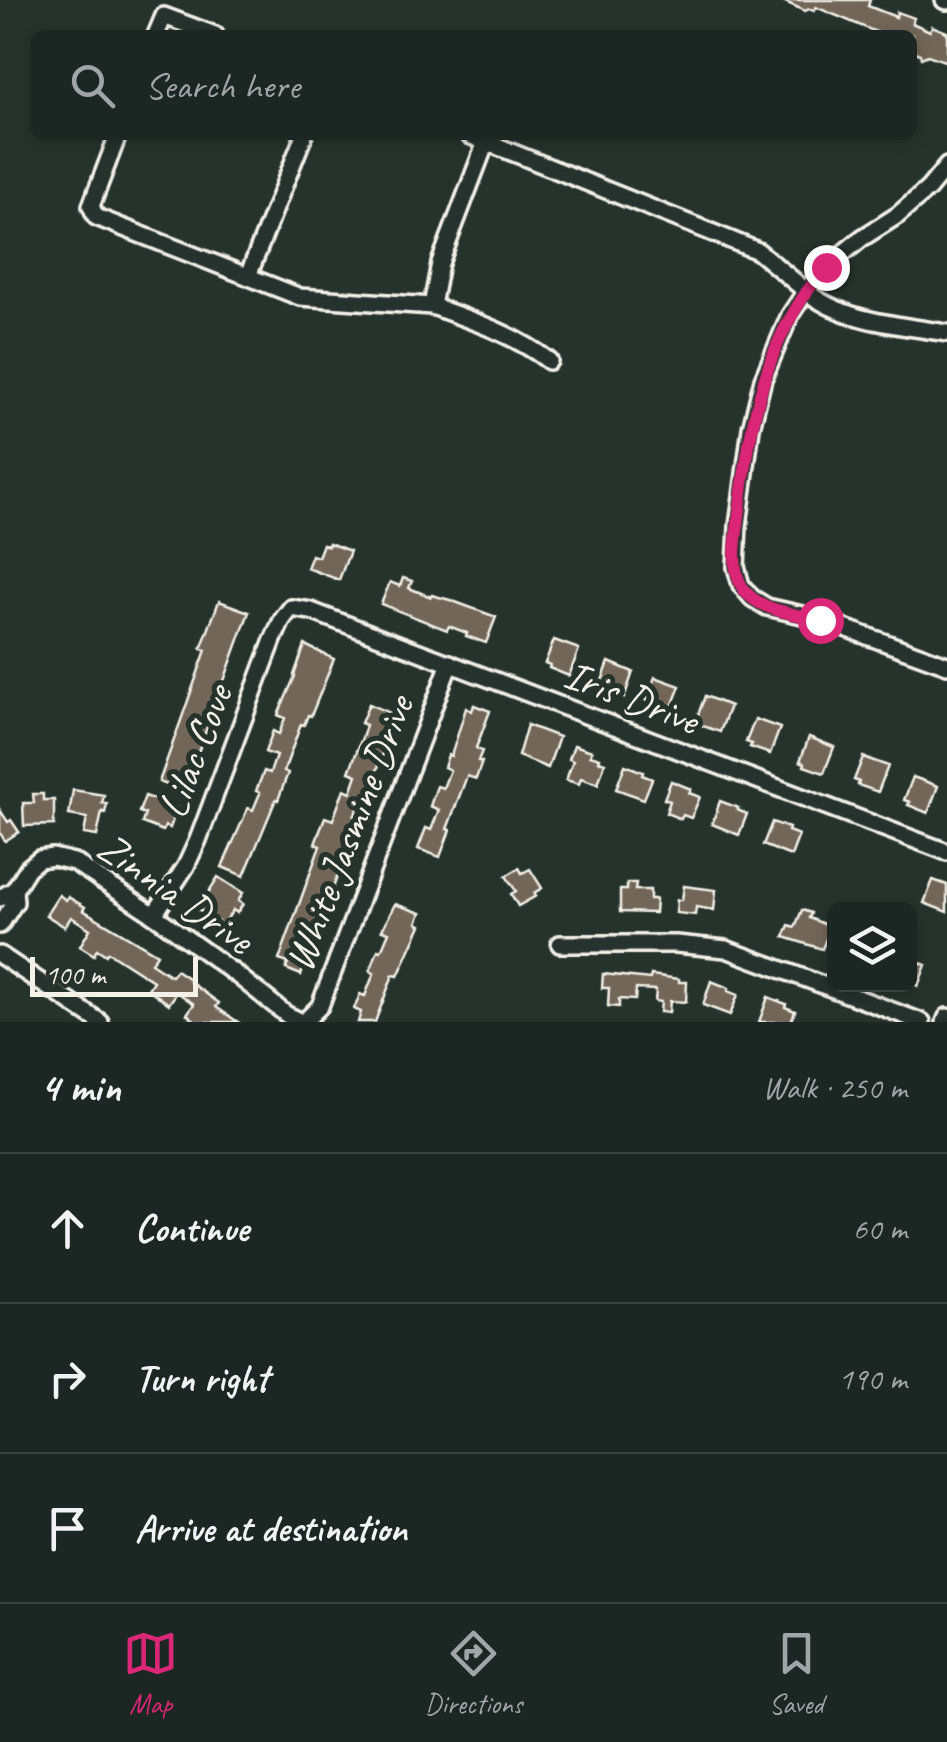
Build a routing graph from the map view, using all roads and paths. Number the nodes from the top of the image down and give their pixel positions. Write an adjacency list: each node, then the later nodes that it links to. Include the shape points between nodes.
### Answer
1 (158, 30): 2 (street, via 164,16)
2 (202, 30)
3 (116, 140): 8 (street, via 91,206 96,217)
4 (302, 140): 8 (street)
5 (481, 140): 6 (street)
6 (486, 142): 9 (street, via 758,251); 10 (street, via 444,250)
7 (947, 166): 9 (street)
8 (248, 276): 10 (street, via 300,297)
9 (806, 291): 11 (street, via 823,305 878,322); 15 (street, via 764,379 751,428 738,526 741,585 766,607)
10 (432, 306): 12 (street, via 490,327)
11 (947, 333)
12 (549, 361)
13 (292, 608): 14 (street, Iris Drive); 18 (street, Lilac Cove, via 273,640 198,840)
14 (450, 663): 16 (street, Iris Drive); 23 (street, White Jasmine Drive, via 320,1006)
15 (947, 666)
16 (947, 852)
17 (7, 894): 18 (street, Zinnia Drive, via 38,860 64,858); 19 (street, Zinnia Drive, via 15,902)
18 (154, 915): 23 (street, Zinnia Drive)
19 (0, 925)
20 (560, 944): 24 (street, via 726,949)
21 (0, 955): 22 (street)
22 (100, 1022)
23 (303, 1022)
24 (922, 1022)

